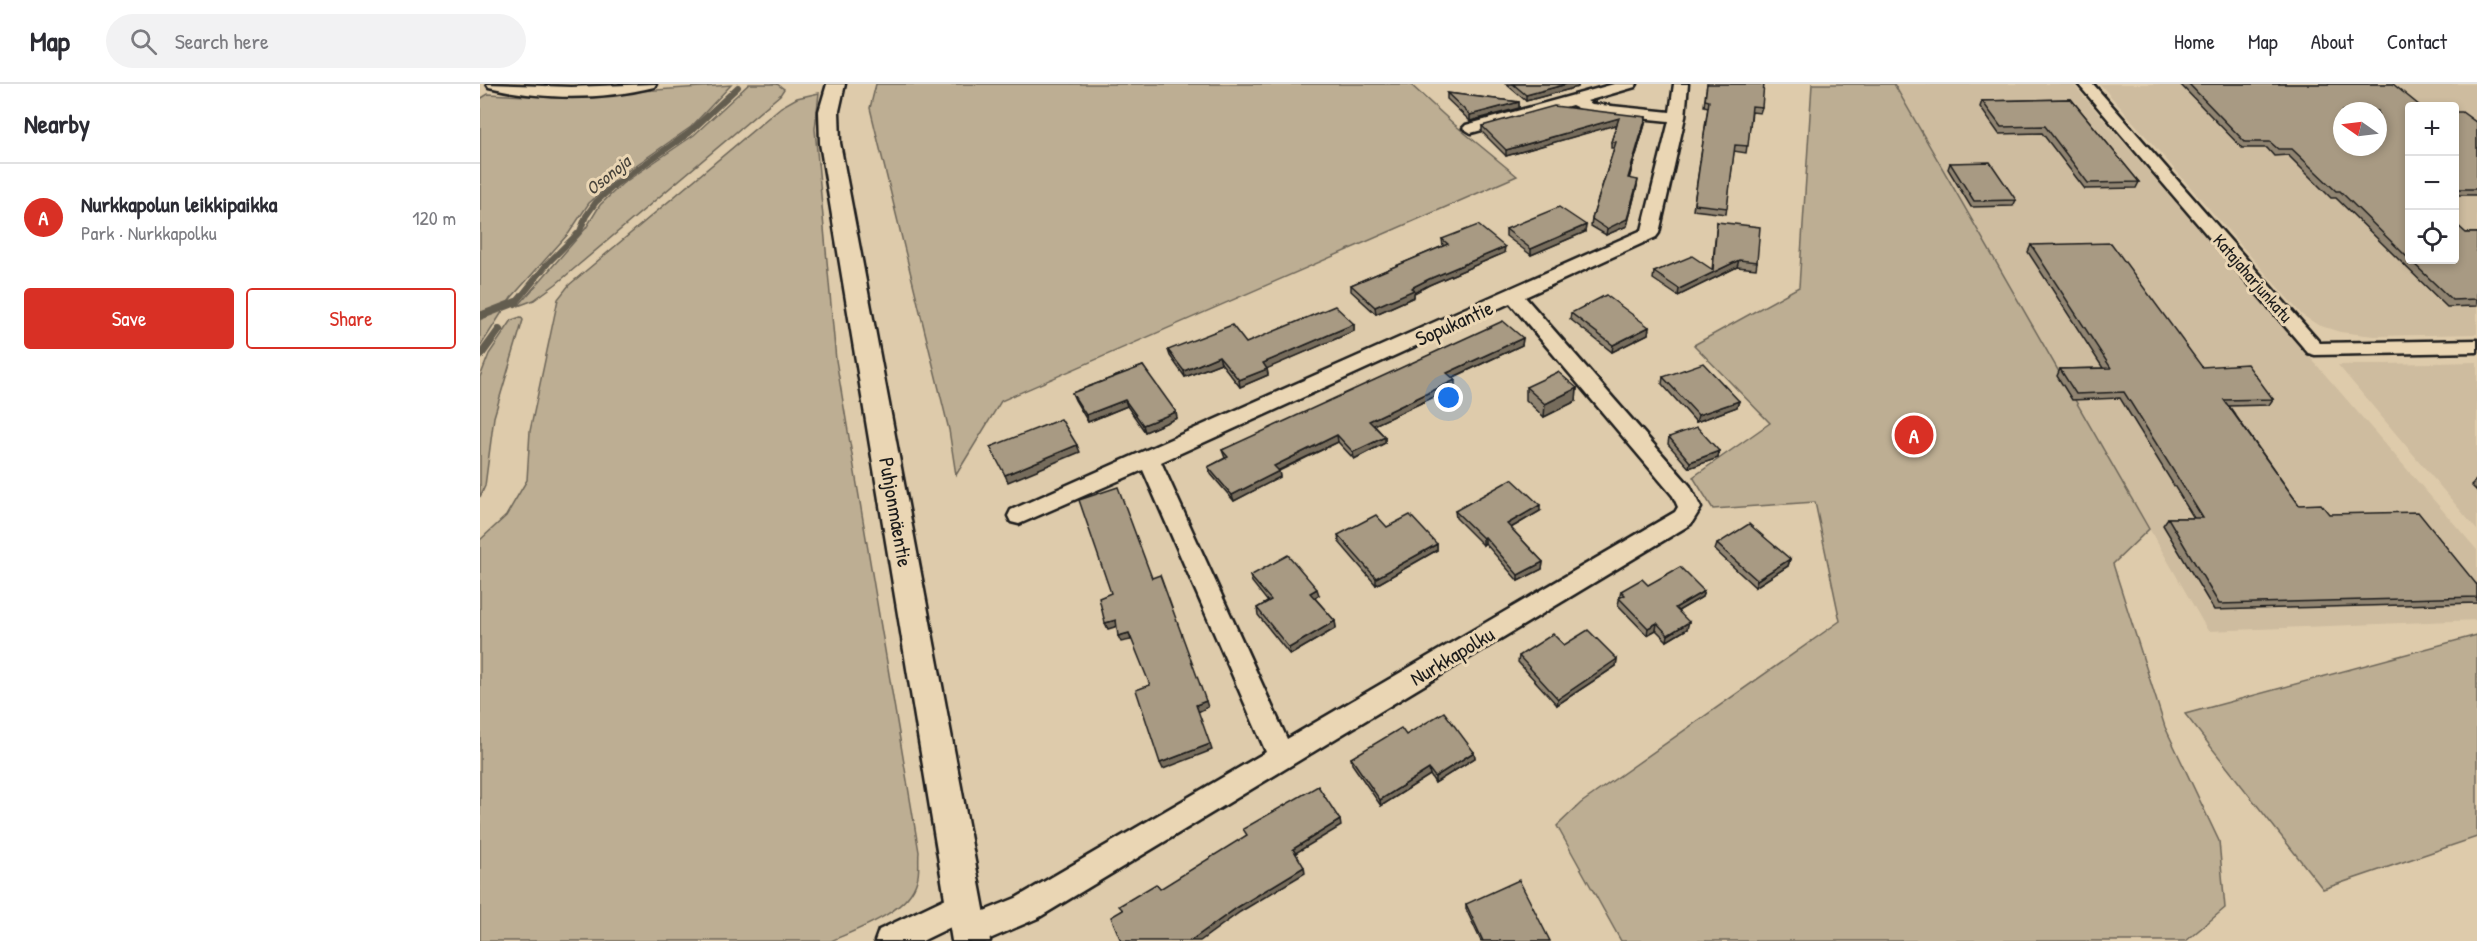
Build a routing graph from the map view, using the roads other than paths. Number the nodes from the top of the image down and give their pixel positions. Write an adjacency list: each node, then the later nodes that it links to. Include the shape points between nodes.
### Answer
1 (494, 84): 2 (street, via 520,90 562,91)
2 (649, 84)
3 (836, 84): 15 (street, Puhjonmäentie, via 829,111 830,143)
4 (1630, 84): 7 (street)
5 (1681, 84): 8 (street, Sopukantie)
6 (2085, 84): 11 (street, Katajaharjunkatu, via 2315,349)
7 (1574, 100): 8 (street, via 1589,108); 9 (street)
8 (1677, 117): 10 (street, Sopukantie, via 1650,233)
9 (1471, 128)
10 (1514, 296): 12 (street, Sopukantie); 14 (street, Nurkkapolku, via 1682,492 1690,508 1683,518)
11 (2477, 346)
12 (1149, 459): 13 (street, Sopukantie); 14 (street)
13 (1019, 516)
14 (1282, 758): 15 (street, Nurkkapolku, via 1028,908)
15 (969, 926): 16 (street, Nurkkapolku)
16 (890, 941)

